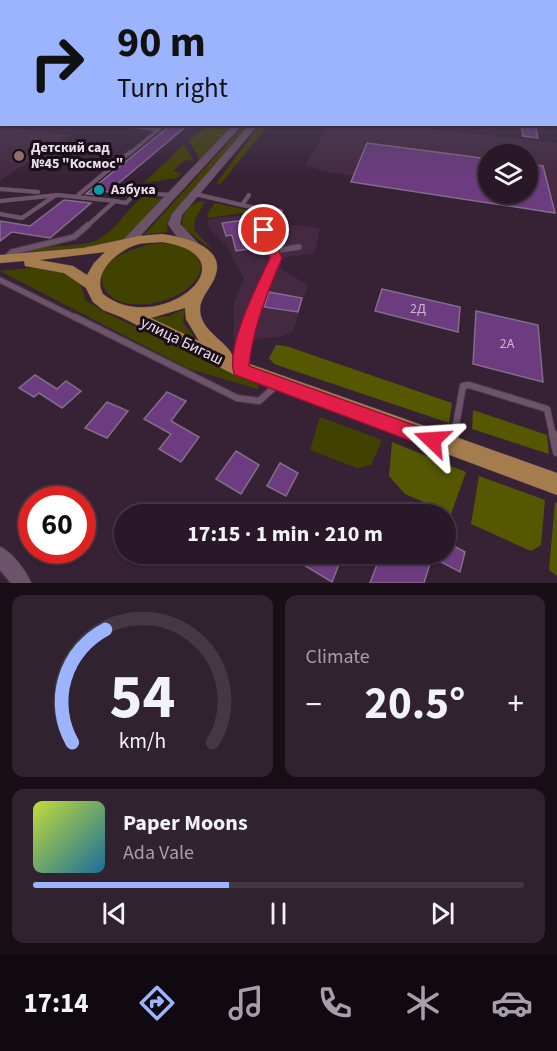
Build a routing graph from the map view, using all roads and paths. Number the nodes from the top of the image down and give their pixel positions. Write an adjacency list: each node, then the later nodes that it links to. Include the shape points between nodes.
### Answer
1 (130, 126): 6 (lane)
2 (155, 126): 6 (lane)
3 (163, 126): 6 (lane)
4 (238, 126): 11 (street)
5 (253, 126): 9 (street)
6 (159, 130): 10 (lane)
7 (0, 189): 8 (lane)
8 (58, 194): 10 (lane); 14 (lane); 19 (lane, via 22,218)
9 (195, 194): 16 (lane); 21 (street, via 177,214 174,224)
10 (78, 195): 15 (lane)
11 (174, 195): 15 (lane, via 136,193 126,202); 20 (street)
12 (249, 195): 16 (lane)
13 (266, 200): 17 (lane)
14 (0, 201)
15 (115, 201): 24 (lane, via 74,237 12,252)
16 (242, 205): 17 (lane)
17 (258, 208): 18 (lane); 23 (lane)
18 (281, 210)
19 (0, 214)
20 (128, 243): 21 (main road, via 162,238); 24 (main road); 27 (main road, via 99,266)
21 (194, 245): 26 (main road, via 209,260)
22 (299, 247): 23 (lane)
23 (273, 251): 29 (lane, via 276,258 252,313)
24 (2, 260): 27 (main road, via 68,270)
25 (0, 280): 30 (lane, via 237,398 259,401)
26 (207, 282): 28 (main road, via 184,302 165,310); 29 (main road, улица Бигаш, via 195,297 193,321)
27 (93, 286): 28 (main road, via 97,297 107,306)
28 (122, 312): 29 (main road, улица Бигаш)
29 (241, 370): 30 (main road, улица Бигаш)
30 (278, 384): 31 (main road, улица Бигаш)
31 (453, 447): 32 (lane, via 463,386 469,385 547,409); 33 (main road, улица Бигаш)
32 (557, 452)
33 (557, 484)
34 (0, 556): 35 (street)
35 (22, 583)

